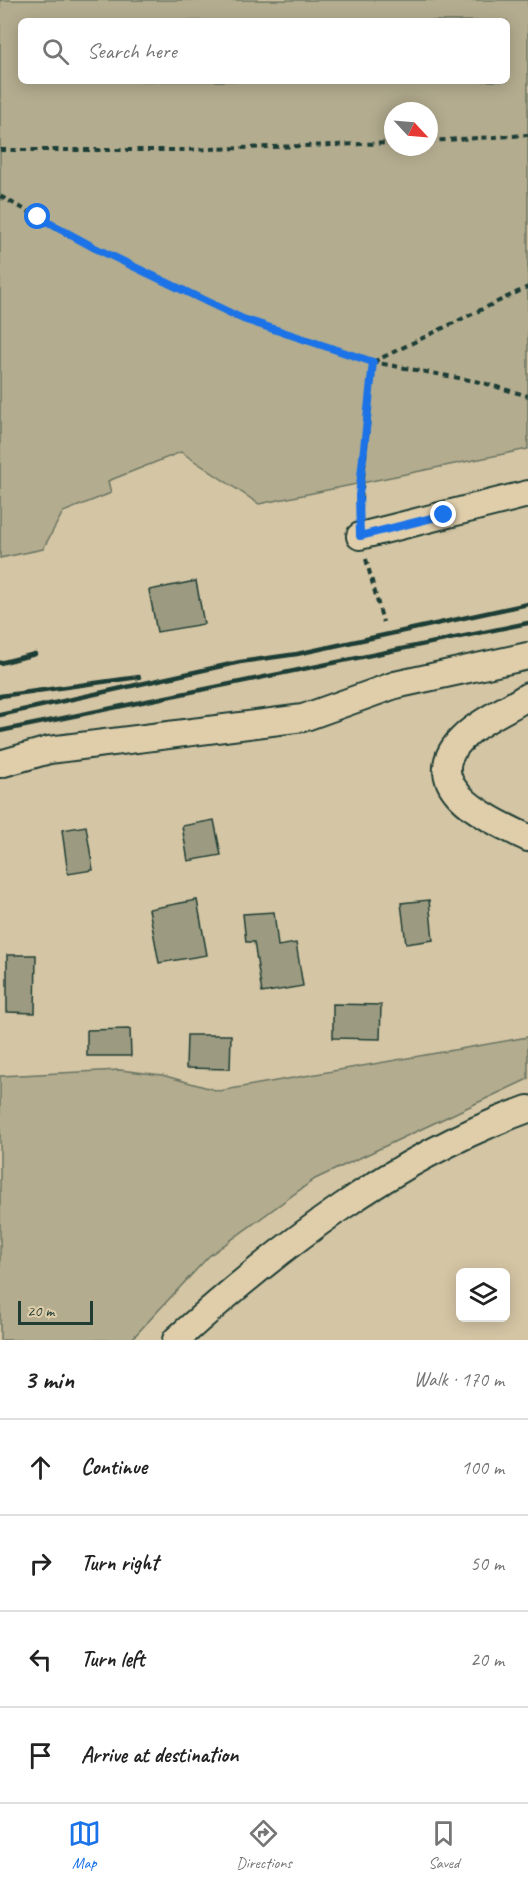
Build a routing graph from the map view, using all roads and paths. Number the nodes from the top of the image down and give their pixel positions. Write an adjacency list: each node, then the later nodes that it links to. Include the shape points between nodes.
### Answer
1 (528, 135): 2 (path)
2 (438, 140)
3 (384, 142): 4 (path, via 181,150)
4 (0, 150)
5 (0, 196): 7 (path, via 95,248 243,319)
6 (528, 286): 7 (path)
7 (373, 362): 8 (path, via 480,382); 10 (path, via 359,496)
8 (528, 396)
9 (528, 494): 10 (street)
10 (360, 536): 11 (path)
11 (383, 622)
12 (528, 656): 14 (street, via 395,685 303,718 60,749)
13 (528, 696): 15 (street, via 466,735 447,767 451,786 465,804)
14 (0, 764)
15 (528, 838)
16 (525, 1110): 17 (street, via 452,1142 315,1225)
17 (176, 1340)

